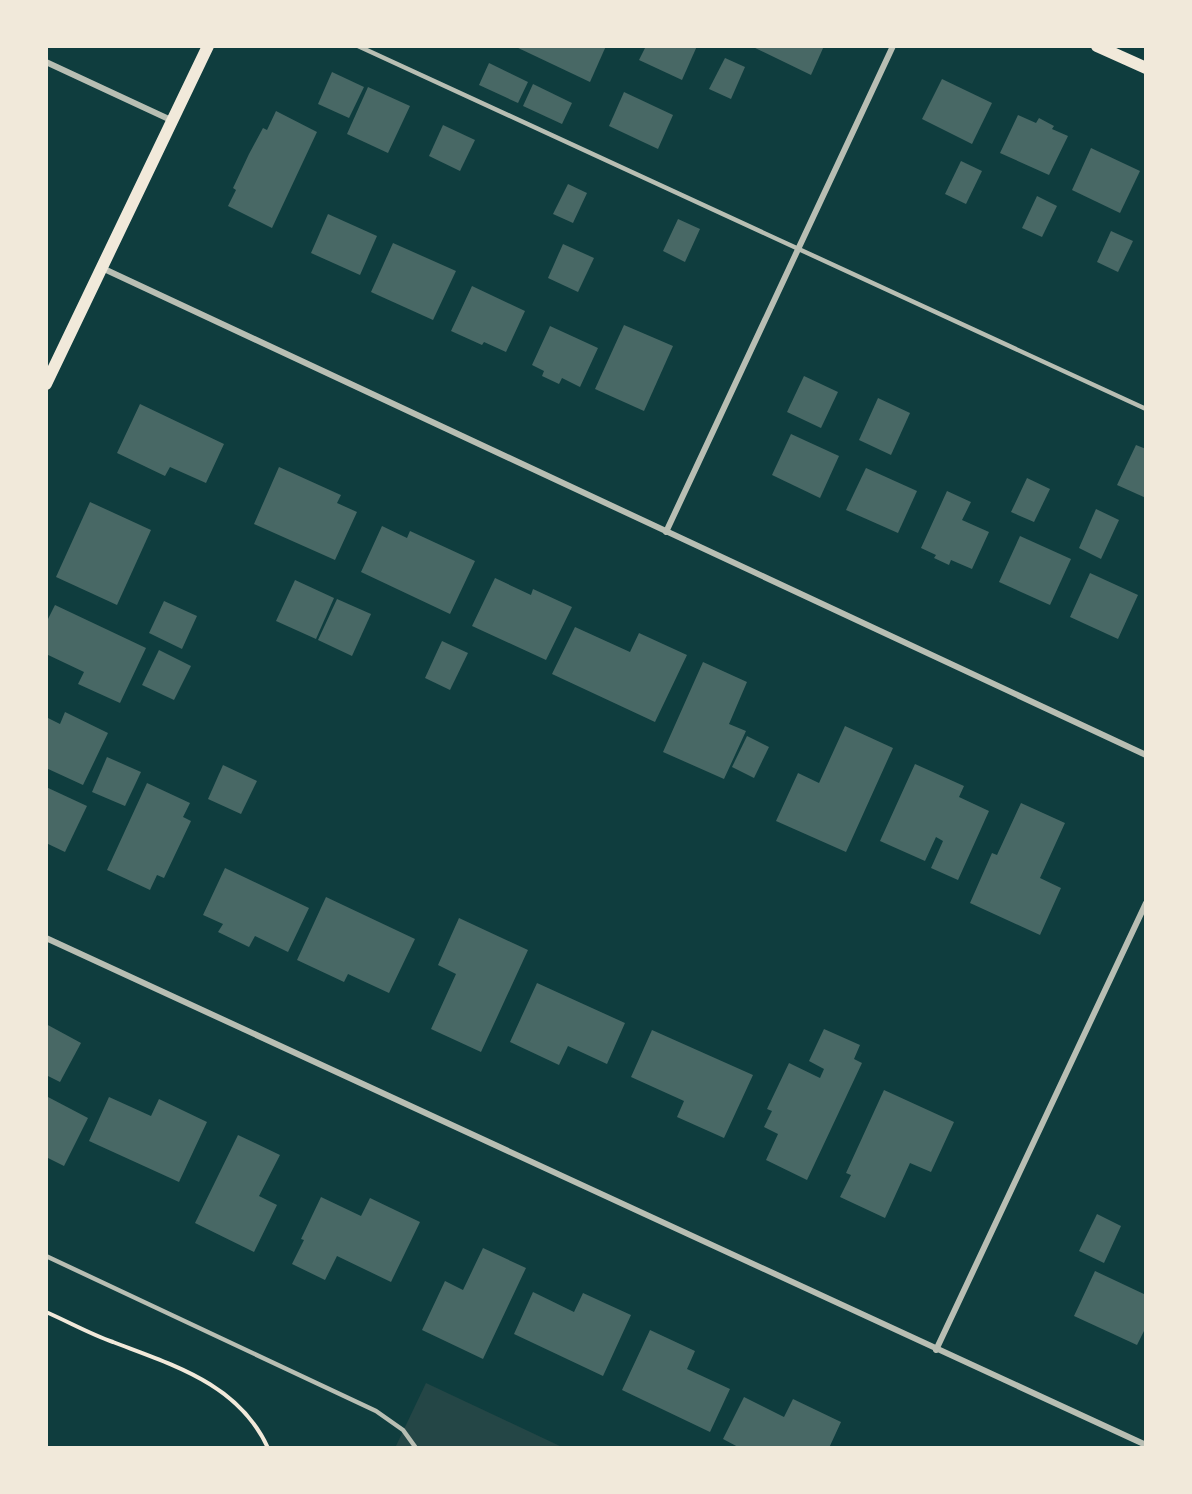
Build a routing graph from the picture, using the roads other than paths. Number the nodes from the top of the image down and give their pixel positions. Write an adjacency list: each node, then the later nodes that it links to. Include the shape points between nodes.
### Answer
1 (208, 46): 7 (main road)
2 (358, 46): 8 (lane)
3 (893, 46): 8 (street)
4 (1098, 46): 6 (main road)
5 (46, 62): 7 (street)
6 (1146, 68)
7 (173, 121): 9 (main road)
8 (799, 249): 11 (lane); 12 (street)
9 (102, 268): 10 (main road); 12 (street)
10 (46, 384)
11 (1146, 409)
12 (666, 532): 13 (street)
13 (1146, 755)
14 (1146, 903): 17 (street)
15 (46, 938): 17 (street)
16 (46, 1256): 19 (lane, via 376,1411 403,1430)
17 (936, 1350): 18 (street)
18 (1146, 1446)
19 (416, 1448)

